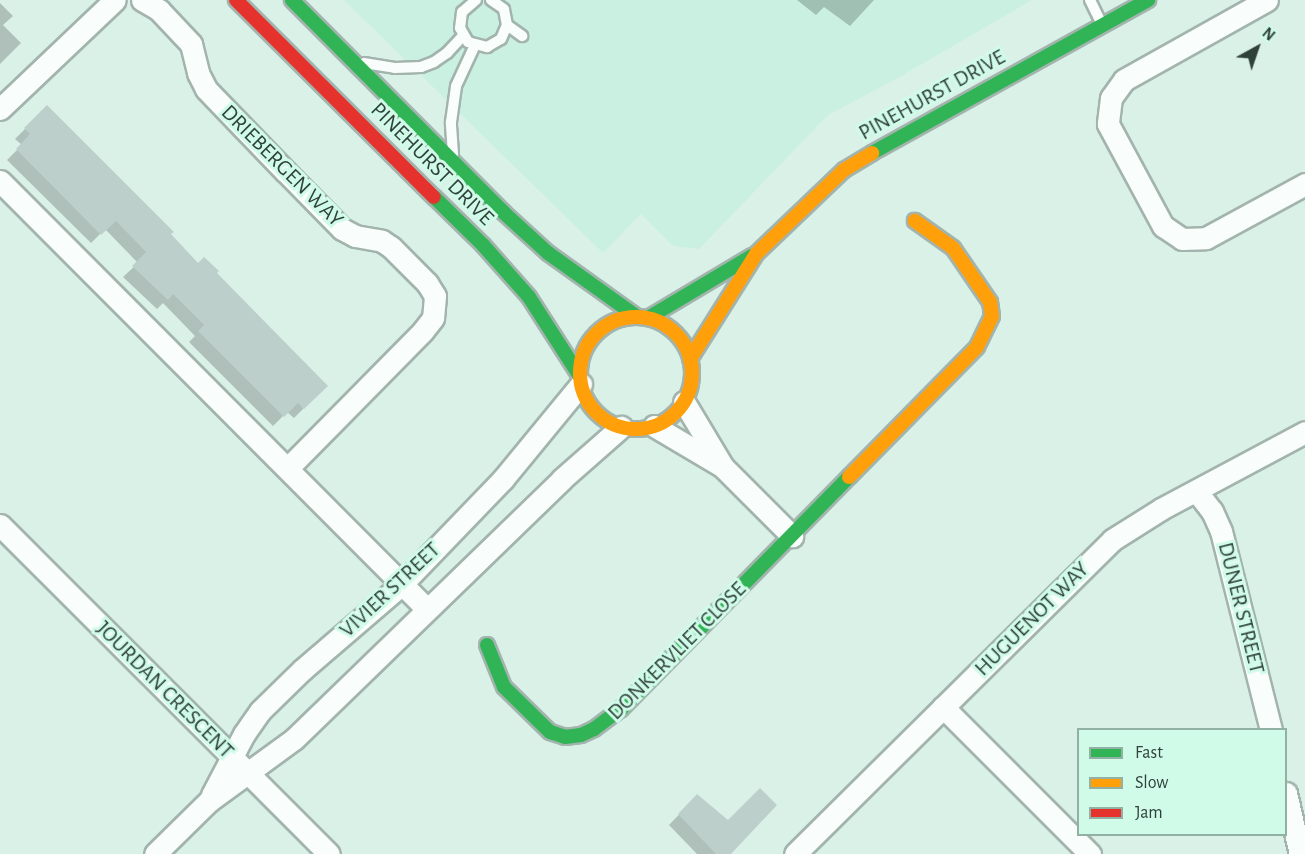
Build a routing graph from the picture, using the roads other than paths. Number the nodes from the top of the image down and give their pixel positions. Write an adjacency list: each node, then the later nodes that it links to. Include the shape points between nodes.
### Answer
1 (115, 0): 16 (street)
2 (142, 0): 30 (street, DRIEBERGEN WAY, via 159,10 191,44 206,89 342,229 391,247 435,296 433,318 423,331)
3 (236, 0): 24 (street, PINEHURST DRIVE, via 483,245 529,297)
4 (292, 0): 15 (street, PINEHURST DRIVE)
5 (475, 0): 12 (lane, via 459,19)
6 (491, 0): 10 (lane, via 504,9)
7 (1090, 0): 11 (lane)
8 (1148, 0): 11 (street, PINEHURST DRIVE)
9 (1267, 0): 19 (street, via 1124,80 1111,98 1108,124 1163,226 1182,239 1206,238)
10 (507, 25): 13 (lane); 14 (lane, via 495,44)
11 (1102, 25): 21 (street, PINEHURST DRIVE, via 844,170)
12 (463, 36): 14 (lane); 15 (lane, via 447,53 421,67)
13 (522, 36)
14 (475, 45): 17 (lane, via 456,86 451,122)
15 (355, 62): 17 (street, PINEHURST DRIVE)
16 (0, 109)
17 (453, 163): 22 (street, PINEHURST DRIVE, via 548,253)
18 (0, 181): 30 (street)
19 (1305, 184)
20 (915, 221): 33 (street, DONKERVLIET CLOSE, via 953,248 990,302 992,316 970,356)
21 (756, 254): 22 (street, PINEHURST DRIVE); 23 (street, PINEHURST DRIVE)
22 (642, 317): 23 (street, via 662,323 675,333); 24 (street, via 618,319 602,327 586,348)
23 (690, 360): 25 (street, via 691,382)
24 (580, 379): 27 (street, via 595,411); 34 (street, VIVIER STREET, via 503,479)
25 (684, 402): 26 (street, via 669,418); 29 (street)
26 (654, 426): 27 (street); 29 (street)
27 (621, 427): 35 (street, VIVIER STREET)
28 (1305, 432): 31 (street, HUGUENOT WAY)
29 (723, 467): 33 (street)
30 (288, 468): 34 (street)
31 (1197, 492): 37 (street, HUGUENOT WAY, via 1112,540); 38 (street, DUNER STREET, via 1221,531)
32 (0, 525): 39 (street, JOURDAN CRESCENT)
33 (792, 536): 36 (street, DONKERVLIET CLOSE, via 621,709 581,735 557,735 529,714 504,687)
34 (402, 584): 35 (street); 39 (street, VIVIER STREET, via 260,711)
35 (427, 609): 40 (street, VIVIER STREET, via 294,739)
36 (488, 645)
37 (943, 707): 45 (street, HUGUENOT WAY); 46 (street)
38 (1271, 728)
39 (233, 758): 40 (street, JOURDAN CRESCENT); 42 (street, VIVIER STREET)
40 (248, 773): 42 (street, VIVIER STREET); 44 (street, JOURDAN CRESCENT)
41 (1287, 797): 47 (street)
42 (209, 801): 43 (street, VIVIER STREET)
43 (155, 854)
44 (329, 854)
45 (795, 854)
46 (1090, 854)
47 (1300, 854)

